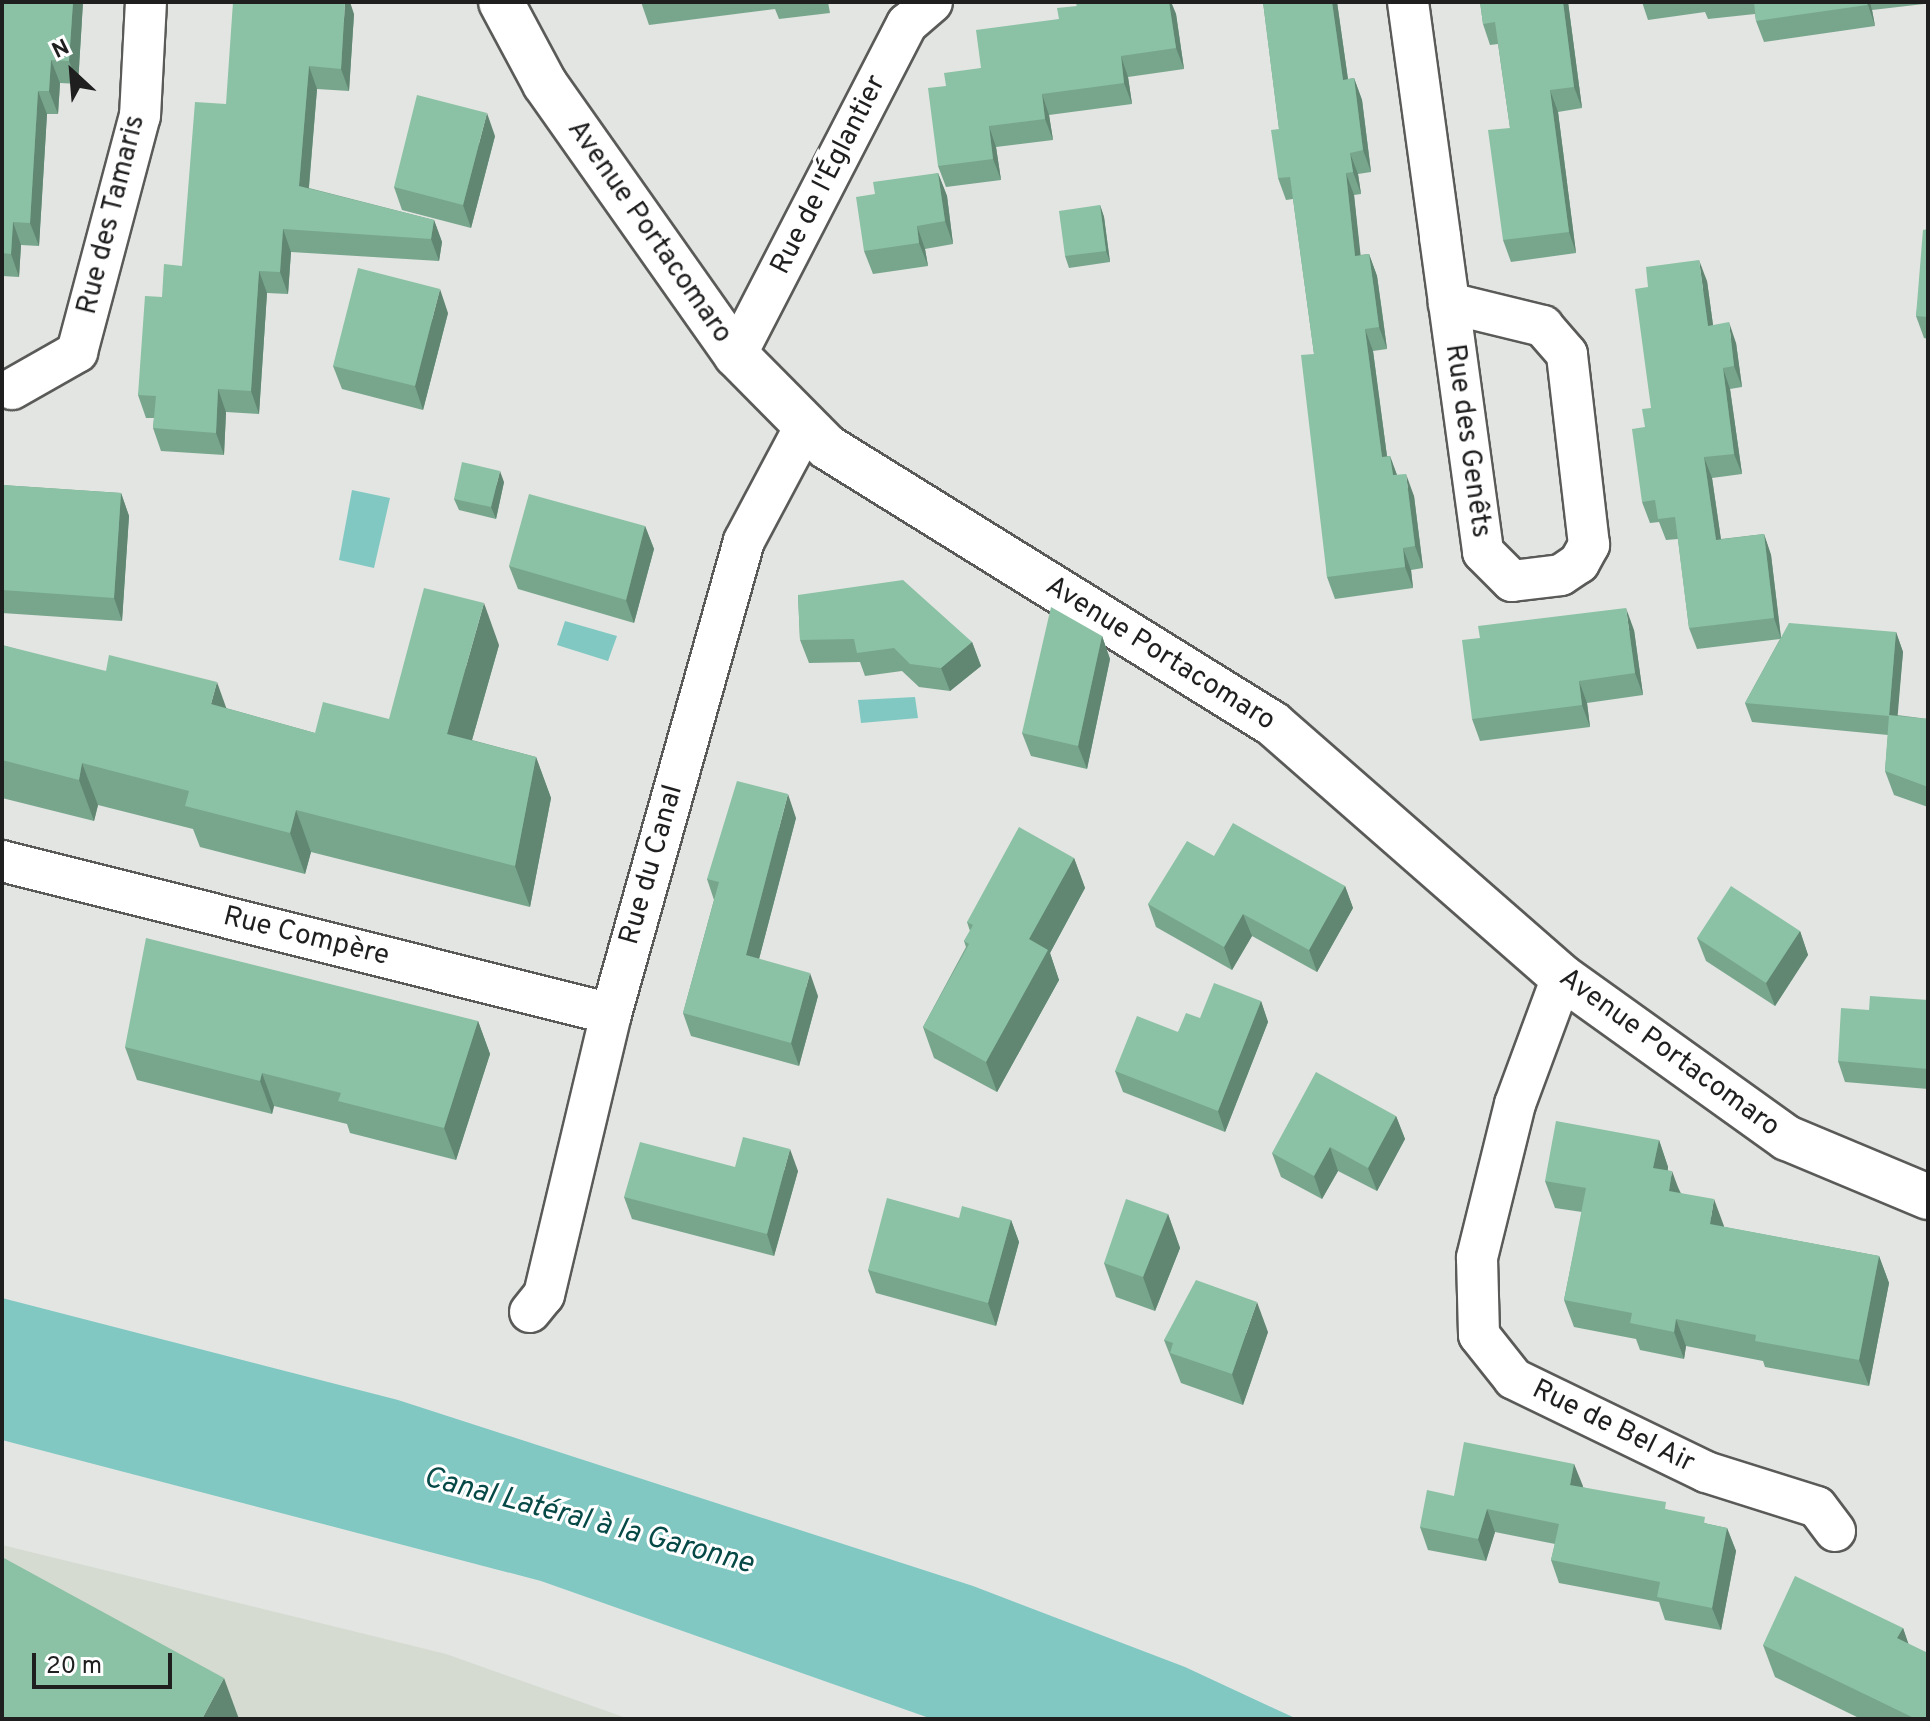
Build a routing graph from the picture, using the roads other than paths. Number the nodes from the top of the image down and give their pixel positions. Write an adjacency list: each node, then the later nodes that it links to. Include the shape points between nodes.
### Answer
1 (146, 2): 7 (street, Rue des Tamaris, via 140,116 77,352)
2 (501, 2): 6 (street, Avenue Portacomaro, via 545,84)
3 (932, 2): 6 (street, Rue de l'Églantier, via 907,24)
4 (1408, 2): 5 (street, Rue des Genêts)
5 (1449, 303): 5 (street, Rue des Genêts, via 1483,552 1512,581 1561,575 1579,563 1589,545 1567,354 1543,326)
6 (736, 355): 8 (street, Avenue Portacomaro)
7 (12, 389)
8 (804, 428): 10 (street, Avenue Portacomaro, via 839,455 1273,724); 11 (street, Rue du Canal, via 744,541)
9 (2, 861): 11 (street, Rue Compère)
10 (1562, 977): 12 (street, Avenue Portacomaro, via 1787,1138); 14 (street, Rue de Bel Air, via 1515,1104 1477,1258 1479,1335 1514,1379 1706,1472 1817,1507)
11 (611, 1014): 13 (street, Rue du Canal, via 544,1295)
12 (1928, 1197)
13 (530, 1312)
14 (1835, 1531)

